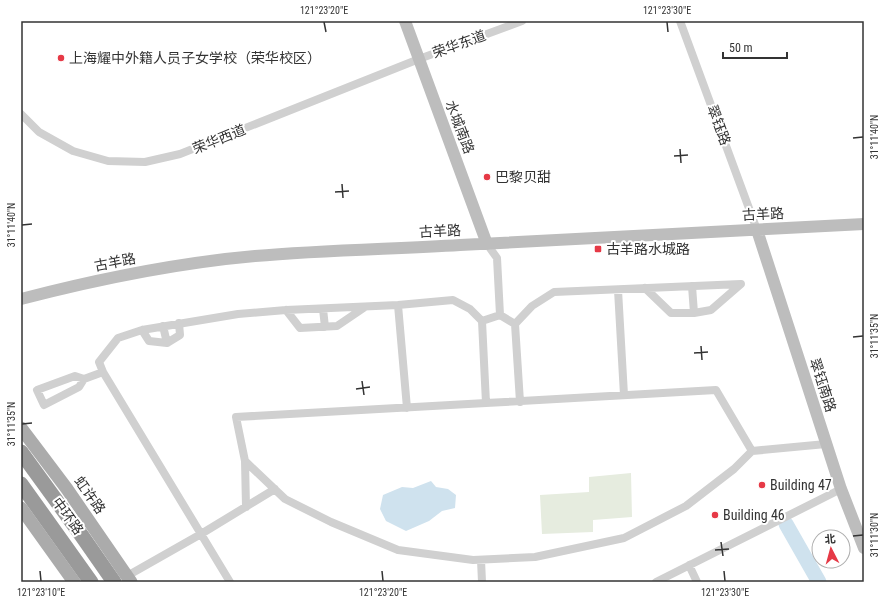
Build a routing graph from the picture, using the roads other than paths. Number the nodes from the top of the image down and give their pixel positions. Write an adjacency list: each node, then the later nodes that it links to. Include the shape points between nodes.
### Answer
1 (405, 21): 4 (street, 水城南路)
2 (522, 21): 4 (street, 荣华东道)
3 (680, 21): 7 (street, 翠钰路)
4 (419, 60): 5 (street, 荣华西道, via 180,154 145,162 108,161 73,151 39,132); 8 (street, 水城南路)
5 (21, 114)
6 (864, 224): 7 (street, 古羊路)
7 (757, 230): 8 (street, 古羊路); 33 (street, 翠钰南路)
8 (488, 244): 12 (street, 古羊路, via 337,250 232,258 160,268); 18 (street, via 497,258)
9 (692, 286): 10 (street); 17 (street); 17 (street, via 741,284 710,310)
10 (645, 288): 11 (street); 17 (street, via 671,312)
11 (618, 290): 21 (street, via 554,292 532,306); 28 (street)
12 (21, 300)
13 (398, 305): 14 (street); 19 (street, via 453,300 470,309); 31 (street)
14 (366, 307): 15 (street); 23 (street, via 337,326)
15 (323, 309): 16 (street); 23 (street)
16 (286, 310): 20 (street); 23 (street, via 300,328)
17 (694, 313)
18 (500, 315): 19 (street); 21 (street)
19 (482, 321): 30 (street)
20 (179, 323): 22 (street); 25 (street, via 180,335)
21 (515, 324): 29 (street)
22 (163, 326): 24 (street); 25 (street)
23 (325, 327)
24 (142, 330): 25 (street, via 149,341); 26 (street, via 118,338 99,362)
25 (167, 343)
26 (103, 372): 27 (street); 42 (street)
27 (84, 379): 27 (street, via 75,376 37,390 44,405 79,387)
28 (624, 396): 29 (street); 34 (street, via 716,390)
29 (520, 402): 30 (street)
30 (486, 404): 31 (street)
31 (407, 408): 36 (street, via 236,417)
32 (21, 428): 46 (main road, 虹许路, via 67,489)
33 (826, 444): 34 (street); 38 (street, 翠钰南路)
34 (752, 450): 44 (street, via 734,469 686,506 624,538 535,557)
35 (21, 452): 46 (highway, 中环路, via 82,536)
36 (245, 461): 39 (street); 40 (street)
37 (21, 484): 48 (highway, 中环路)
38 (841, 489): 43 (street, 翠钰南路); 45 (street)
39 (275, 490): 40 (street); 44 (street, via 284,499 331,522 398,550)
40 (246, 507): 42 (street)
41 (21, 508): 47 (main road)
42 (201, 534): 46 (street); 49 (street)
43 (864, 548)
44 (481, 560): 50 (street)
45 (689, 566): 51 (street); 52 (street)
46 (124, 580)
47 (74, 582)
48 (91, 582)
49 (230, 582)
50 (482, 582)
51 (656, 582)
52 (697, 582)

